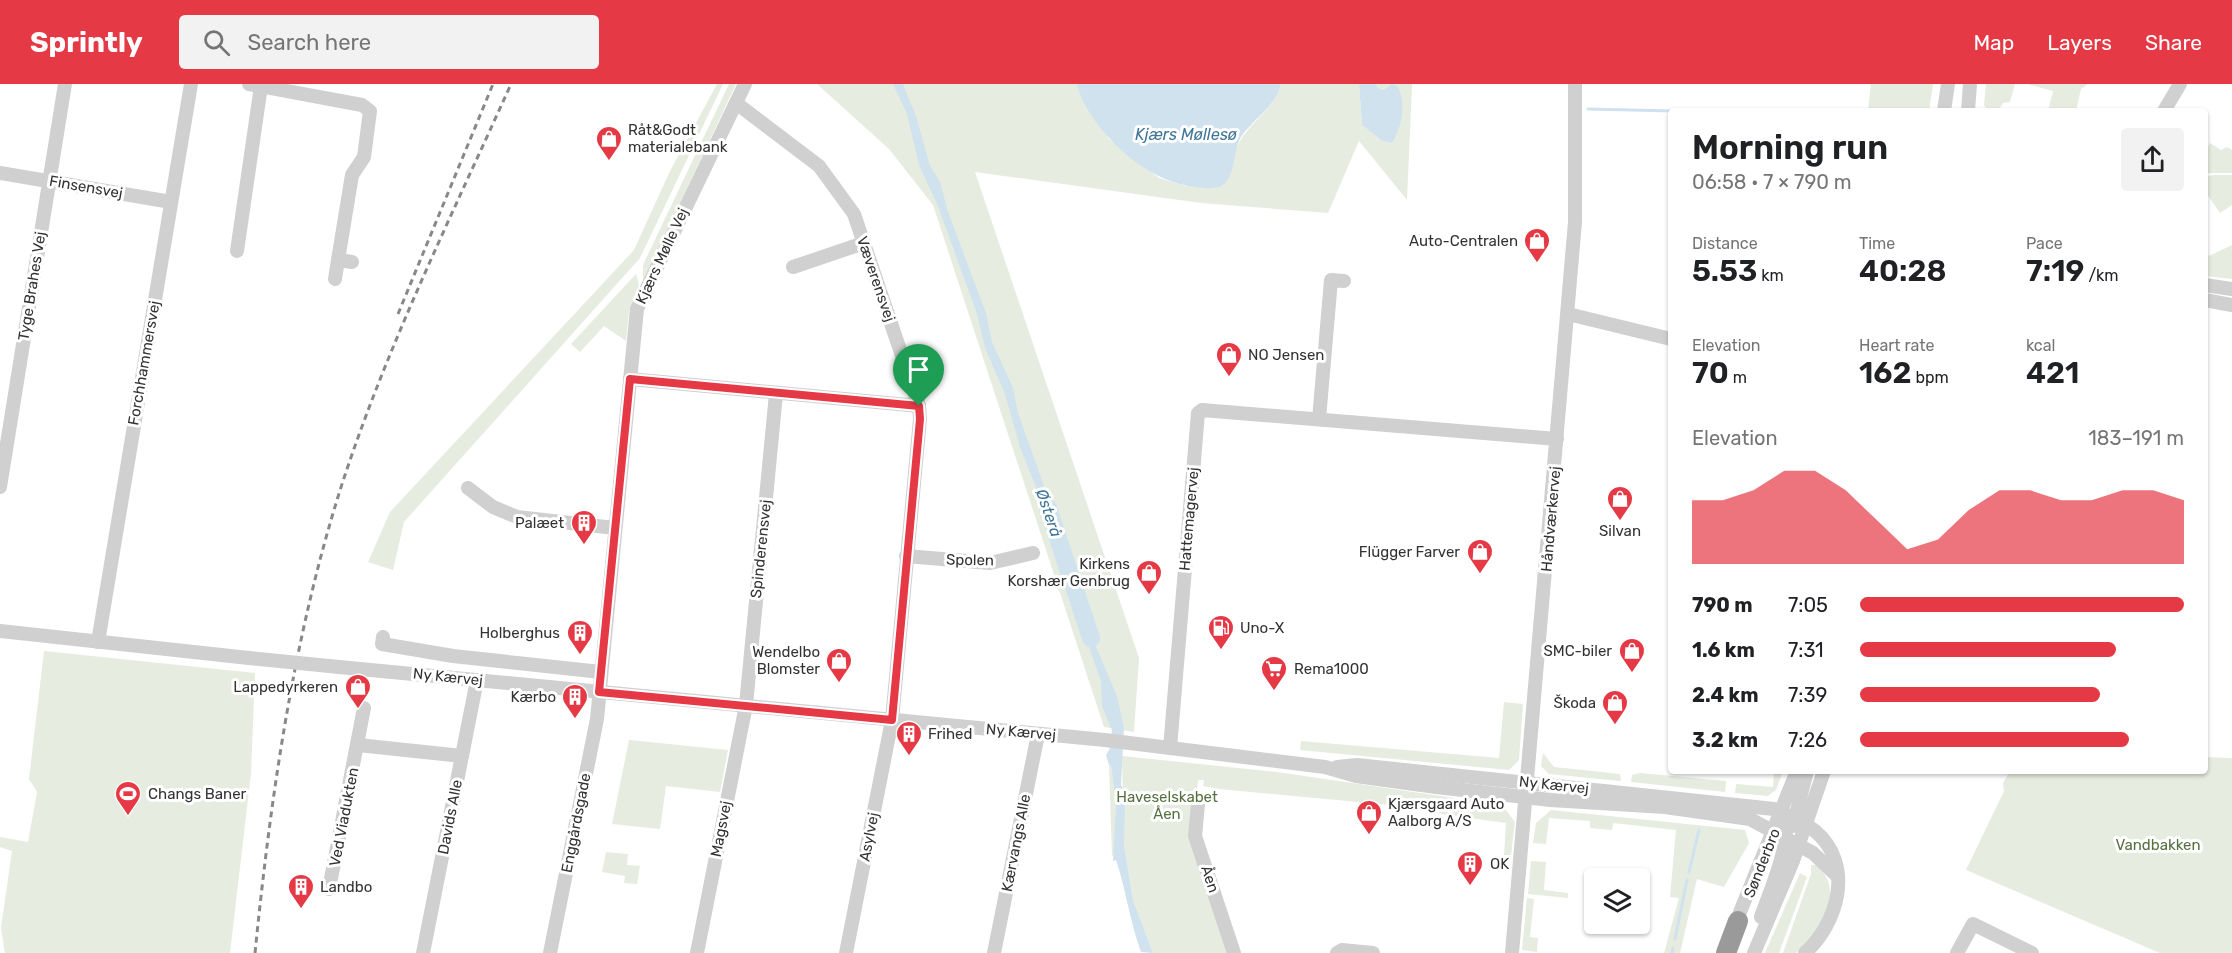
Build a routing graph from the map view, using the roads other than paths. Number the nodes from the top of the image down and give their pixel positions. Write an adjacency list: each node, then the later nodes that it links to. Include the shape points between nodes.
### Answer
1 (65, 84): 14 (street, Tyge Brahes Vej)
2 (190, 84): 15 (street, Forchhammersvej)
3 (745, 84): 9 (street, Kjærs Mølle Vej)
4 (1575, 84): 27 (street, Håndværkervej, via 1576,208)
5 (1948, 84): 10 (street)
6 (1970, 84): 11 (street)
7 (2180, 84): 12 (street)
8 (255, 85): 17 (street); 18 (street, via 362,105 370,111 364,157 352,175)
9 (736, 103): 16 (street, Væverensvej, via 819,166 854,214); 29 (street, Kjærs Mølle Vej, via 640,300)
10 (1944, 108)
11 (1968, 108)
12 (2166, 108)
13 (0, 173): 14 (street, Finsensvej)
14 (49, 181): 15 (street, Finsensvej); 34 (street, Tyge Brahes Vej)
15 (171, 202): 41 (street, Forchhammersvej)
16 (864, 243): 20 (street); 31 (street, Væverensvej)
17 (237, 251)
18 (338, 260): 19 (street); 21 (street)
19 (352, 262)
20 (793, 267)
21 (334, 279)
22 (1344, 281): 32 (street, via 1331,280)
23 (2208, 286): 24 (street)
24 (2232, 290)
25 (2208, 301): 26 (street)
26 (2232, 305)
27 (1568, 314): 28 (street); 33 (street, Håndværkervej)
28 (1668, 338)
29 (630, 379): 30 (street); 36 (street, Kjærs Mølle Vej)
30 (776, 394): 31 (street); 45 (street, Spinderensvej)
31 (919, 406): 38 (street, Væverensvej)
32 (1319, 420): 33 (street, Hattemagervej); 50 (street, Hattemagervej, via 1202,410 1198,413)
33 (1557, 439): 56 (street, Håndværkervej)
34 (0, 487)
35 (468, 488): 36 (street, via 494,507 517,517)
36 (615, 528): 42 (street, Kjærs Mølle Vej)
37 (1033, 553): 38 (street, Spolen, via 990,563)
38 (906, 556): 47 (street, Væverensvej)
39 (0, 631): 41 (street, Ny Kærvej)
40 (383, 637): 42 (street, Ny Kærvej, via 382,644 453,656)
41 (98, 642): 43 (street, Ny Kærvej, bridge)
42 (601, 672): 44 (street, Kjærs Mølle Vej)
43 (477, 680): 44 (street, Ny Kærvej); 51 (street, Davids Alle)
44 (599, 692): 45 (street, Ny Kærvej); 65 (street, Enggårdsgade, via 597,719)
45 (746, 705): 47 (street, Ny Kærvej); 66 (street, Magsvej)
46 (364, 708): 49 (street, Ved Viadukten)
47 (892, 720): 48 (street, Ny Kærvej); 67 (street, Asylvej)
48 (1038, 734): 50 (street, Ny Kærvej); 68 (street, Kærvangs Alle)
49 (358, 745): 51 (street); 62 (street, Ved Viadukten)
50 (1170, 748): 52 (street, Ny Kærvej)
51 (462, 756): 64 (street, Davids Alle)
52 (1325, 767): 56 (street, Ny Kærvej, via 1357,765); 57 (street, Ny Kærvej, via 1356,776)
53 (1797, 774): 59 (street, Sønderbro)
54 (1806, 774): 59 (street)
55 (1822, 774): 59 (street, Sønderbro)
56 (1528, 783): 57 (street, Håndværkervej); 59 (street, Ny Kærvej, via 1766,807)
57 (1527, 798): 60 (street, Ny Kærvej, via 1665,807 1731,816 1750,819); 72 (street, Håndværkervej)
58 (1197, 804): 69 (street, Åen, via 1196,836)
59 (1794, 819): 60 (street, Sønderbro); 60 (street, via 1794,836); 61 (street, via 1826,844)
60 (1787, 838): 61 (street, Ny Kærvej, via 1824,862); 63 (street, Sønderbro); 75 (street, Sønderbro)
61 (1837, 876): 76 (street, via 1837,901 1828,927)
62 (329, 889)
63 (1738, 921): 73 (street, Sønderbro); 74 (highway)
64 (423, 953)
65 (550, 953)
66 (697, 953)
67 (846, 953)
68 (994, 953)
69 (1234, 953)
70 (1337, 953): 71 (street)
71 (1373, 953)
72 (1512, 953)
73 (1720, 953)
74 (1726, 953)
75 (1752, 953)
76 (1804, 953)
77 (1957, 953): 78 (street, via 1973,924)
78 (2032, 953)

